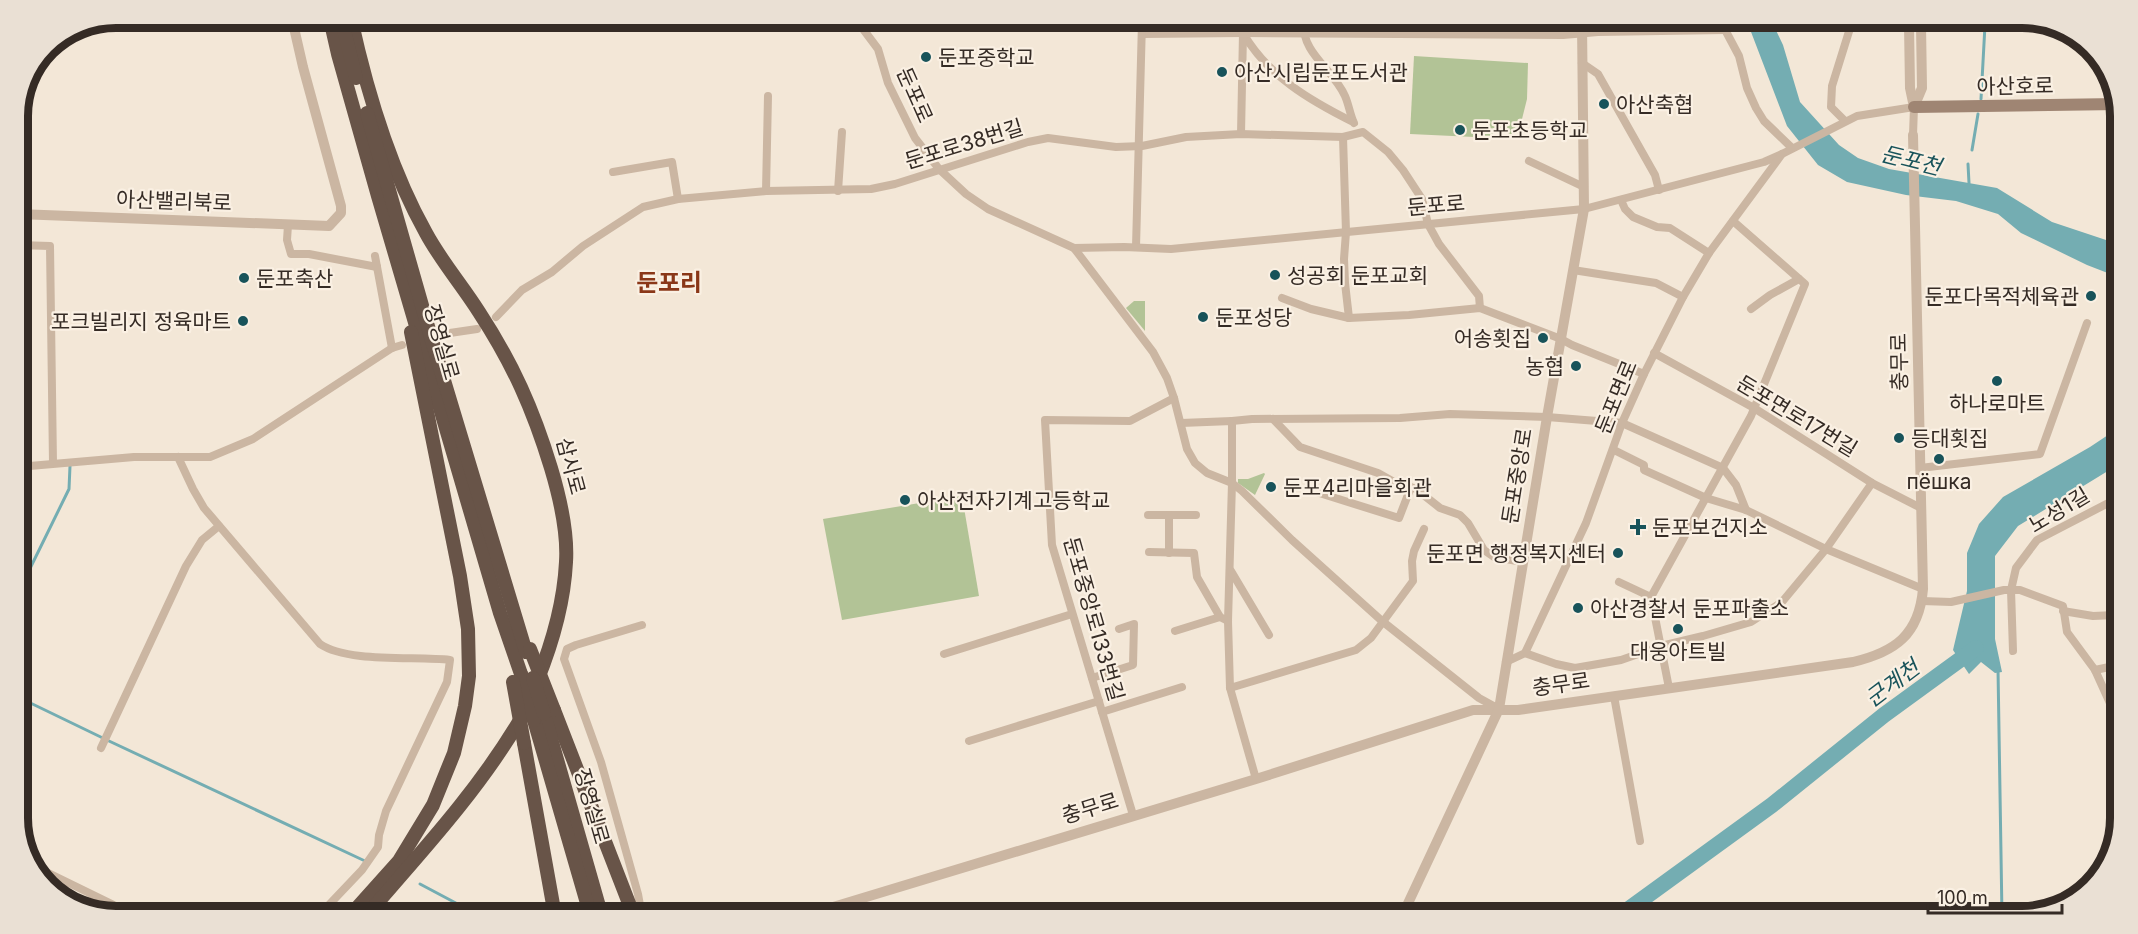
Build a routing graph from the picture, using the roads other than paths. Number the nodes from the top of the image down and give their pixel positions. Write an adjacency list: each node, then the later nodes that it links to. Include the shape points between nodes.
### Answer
1 (294, 28): 48 (street, 아산밸리북로, via 341,213 329,226)
2 (332, 28): 58 (highway, 장영실로)
3 (344, 28): 134 (highway, 장영실로, bridge)
4 (353, 28): 144 (highway, 삼사로, via 377,118 404,190 426,234 479,311 519,379 539,427 559,494 566,561 555,627 524,713 463,803)
5 (862, 28): 36 (street, 둔포로, via 878,49 888,83 915,138)
6 (1142, 28): 17 (street)
7 (1242, 28): 16 (street)
8 (1304, 28): 18 (street)
9 (1382, 28): 19 (street)
10 (1485, 28): 20 (street)
11 (1582, 28): 20 (street); 21 (street, 둔포중앙로)
12 (1724, 28): 33 (street, via 1756,108 1769,127)
13 (1850, 28): 26 (street, via 1832,86 1831,107)
14 (1909, 28): 24 (street)
15 (1921, 28): 24 (street, via 1922,88)
16 (1243, 33): 17 (street); 18 (street); 25 (street, via 1269,69 1309,99); 29 (street)
17 (1142, 34): 32 (street)
18 (1303, 34): 19 (street); 25 (street, via 1345,95)
19 (1381, 34): 20 (street)
20 (1486, 34)
21 (1582, 63): 38 (street, 둔포중앙로); 39 (street, via 1598,74 1655,175)
22 (768, 96): 40 (street)
23 (2108, 104): 24 (main road, 아산호로)
24 (1914, 107): 26 (street, 둔포로); 30 (street)
25 (1353, 122): 28 (street)
26 (1842, 122): 33 (street, 둔포로)
27 (842, 132): 41 (street)
28 (1364, 132): 31 (street, 둔포로38번길); 47 (street, via 1403,170 1422,200)
29 (1241, 134): 31 (street, 둔포로38번길); 32 (street, 둔포로38번길, via 1186,137)
30 (1913, 135): 85 (street, 충무로)
31 (1343, 137): 49 (street)
32 (1139, 146): 36 (street, 둔포로38번길, via 1116,147 1048,138); 51 (street)
33 (1794, 147): 34 (street, 둔포로)
34 (1782, 154): 39 (street, 둔포로); 46 (street, 둔포면로)
35 (1529, 161): 38 (street)
36 (939, 169): 41 (street, 둔포로38번길, via 895,184); 52 (street, 둔포로, via 988,209)
37 (613, 172): 42 (street, via 672,162)
38 (1584, 187): 44 (street, 둔포중앙로)
39 (1659, 190): 43 (street, 둔포로)
40 (766, 191): 41 (street, 둔포로38번길); 42 (street, 둔포로38번길)
41 (838, 191)
42 (678, 199): 63 (street, 둔포로38번길, via 643,207 522,290)
43 (1621, 200): 44 (street, 둔포로); 53 (street, via 1633,218 1670,228)
44 (1584, 209): 47 (street, 둔포로); 56 (street, 둔포중앙로)
45 (29, 214): 48 (street, 아산밸리북로)
46 (1733, 221): 53 (street, 둔포면로); 57 (street)
47 (1428, 224): 49 (street, 둔포로); 61 (street, via 1479,296)
48 (288, 225): 55 (street, via 291,254)
49 (1347, 232): 51 (street, 둔포로, via 1171,249); 64 (street, via 1344,267)
50 (29, 245): 82 (street, via 50,246)
51 (1136, 247): 52 (street, 둔포로)
52 (1074, 249): 73 (street, 둔포로, via 1154,352)
53 (1709, 254): 59 (street, 둔포면로)
54 (375, 256): 55 (street)
55 (377, 267): 70 (street)
56 (1573, 270): 59 (street, via 1656,283); 68 (street, 둔포중앙로)
57 (1799, 279): 62 (street); 74 (street, via 1805,284)
58 (405, 288): 124 (highway, 장영실로); 143 (highway, via 413,352 460,576 469,653 465,706 454,753 433,805 399,861)
59 (1683, 297): 71 (street, 둔포면로)
60 (1282, 298): 64 (street)
61 (1480, 308): 64 (street); 68 (street)
62 (1751, 309)
63 (496, 316)
64 (1349, 318)
65 (2087, 323): 85 (street, via 2040,454)
66 (477, 329): 67 (street)
67 (443, 334)
68 (1561, 339): 72 (street); 75 (street, 둔포중앙로)
69 (402, 345): 70 (street)
70 (392, 348): 81 (street, via 253,439 210,457)
71 (1654, 353): 72 (street, 둔포면로); 74 (street, 둔포면로17번길)
72 (1644, 374): 79 (street, 둔포면로)
73 (1174, 398): 78 (street, 둔포로); 109 (street, 둔포중앙로133번길, via 1130,421 1045,420 1052,545)
74 (1754, 408): 84 (street); 87 (street, 둔포면로17번길)
75 (1547, 417): 76 (street, via 1450,414); 79 (street); 102 (street, 둔포중앙로)
76 (1273, 419): 77 (street); 88 (street, via 1308,451)
77 (1232, 421): 78 (street); 86 (street)
78 (1181, 423): 86 (street, 둔포로, via 1195,463)
79 (1622, 423): 80 (street, 둔포면로); 84 (street)
80 (1614, 450): 90 (street, via 1644,465 1644,470); 119 (street, 둔포면로, via 1586,523)
81 (178, 458): 82 (street); 97 (street, via 193,489)
82 (53, 463): 83 (street)
83 (29, 466)
84 (1723, 468): 90 (street); 93 (street, via 1736,485)
85 (1920, 468): 92 (street, 충무로)
86 (1232, 483): 103 (street); 112 (street, 둔포로)
87 (1872, 483): 92 (street, 둔포면로17번길); 99 (street)
88 (1411, 487): 89 (street, via 1399,518); 102 (street, via 1440,508 1460,515 1484,550 1494,557)
89 (1313, 492)
90 (1706, 498): 93 (street); 107 (street)
91 (2110, 502): 105 (street, 노성1길, via 2037,540 2016,568)
92 (1921, 508): 106 (street, 충무로)
93 (1746, 510): 99 (street)
94 (1148, 515): 95 (street)
95 (1169, 515): 96 (street); 101 (street)
96 (1196, 515)
97 (219, 526): 136 (street, via 202,540 186,566); 142 (street, via 322,646 347,654 450,660 447,682 386,811 378,847)
98 (1424, 528): 112 (street, via 1414,551 1413,581)
99 (1826, 549): 106 (street); 117 (street, via 1782,602 1751,622)
100 (1149, 552): 101 (street)
101 (1169, 553): 111 (street, via 1194,554 1197,577)
102 (1523, 562): 121 (street, 둔포중앙로)
103 (1230, 568): 111 (street); 116 (street)
104 (1619, 582): 107 (street)
105 (2008, 590): 106 (street, via 1951,602); 108 (street, via 2020,590 2063,606); 118 (street, 노성1길)
106 (1922, 595): 128 (street, 충무로, via 1917,618 1908,634 1891,649 1869,658)
107 (1651, 597): 117 (street)
108 (2063, 611): 110 (street); 123 (street, via 2067,632)
109 (1072, 614): 120 (street); 125 (street, 둔포중앙로133번길)
110 (2110, 615)
111 (1224, 619): 115 (street); 127 (street)
112 (1382, 621): 127 (street, via 1371,638 1356,650); 132 (street, 둔포로, via 1479,698)
113 (642, 625): 149 (street, via 576,645 567,650 564,659 601,762)
114 (1119, 629): 125 (street, via 1134,624 1133,665)
115 (1175, 631)
116 (1269, 634)
117 (1661, 646): 119 (street, via 1621,660 1575,668); 128 (street)
118 (2013, 651)
119 (1525, 653): 121 (street)
120 (944, 654)
121 (1506, 662): 132 (street, 둔포중앙로)
122 (2110, 667): 123 (street)
123 (2095, 670): 131 (street)
124 (517, 678): 134 (highway, bridge); 145 (highway, bridge, via 524,743)
125 (1092, 678): 130 (street, 둔포중앙로133번길)
126 (1182, 687): 133 (street)
127 (1230, 688): 137 (street)
128 (1670, 688): 129 (street, 충무로)
129 (1614, 696): 132 (street, 충무로, via 1518,710); 139 (street)
130 (1099, 701): 133 (street, 둔포중앙로133번길); 135 (street)
131 (2110, 703)
132 (1499, 709): 137 (street, 충무로, via 1473,710); 151 (street, 둔포중앙로)
133 (1102, 712): 138 (street, 둔포중앙로133번길)
134 (544, 714): 146 (highway, 장영실로); 147 (highway, 장영실로); 148 (highway)
135 (969, 741)
136 (101, 748)
137 (1256, 779): 138 (street, 충무로)
138 (1133, 815): 150 (street, 충무로)
139 (1641, 841)
140 (49, 873): 141 (street)
141 (116, 906)
142 (328, 906)
143 (359, 906)
144 (374, 906)
145 (553, 906)
146 (588, 906)
147 (599, 906)
148 (630, 906)
149 (640, 906)
150 (836, 906)
151 (1407, 906)

